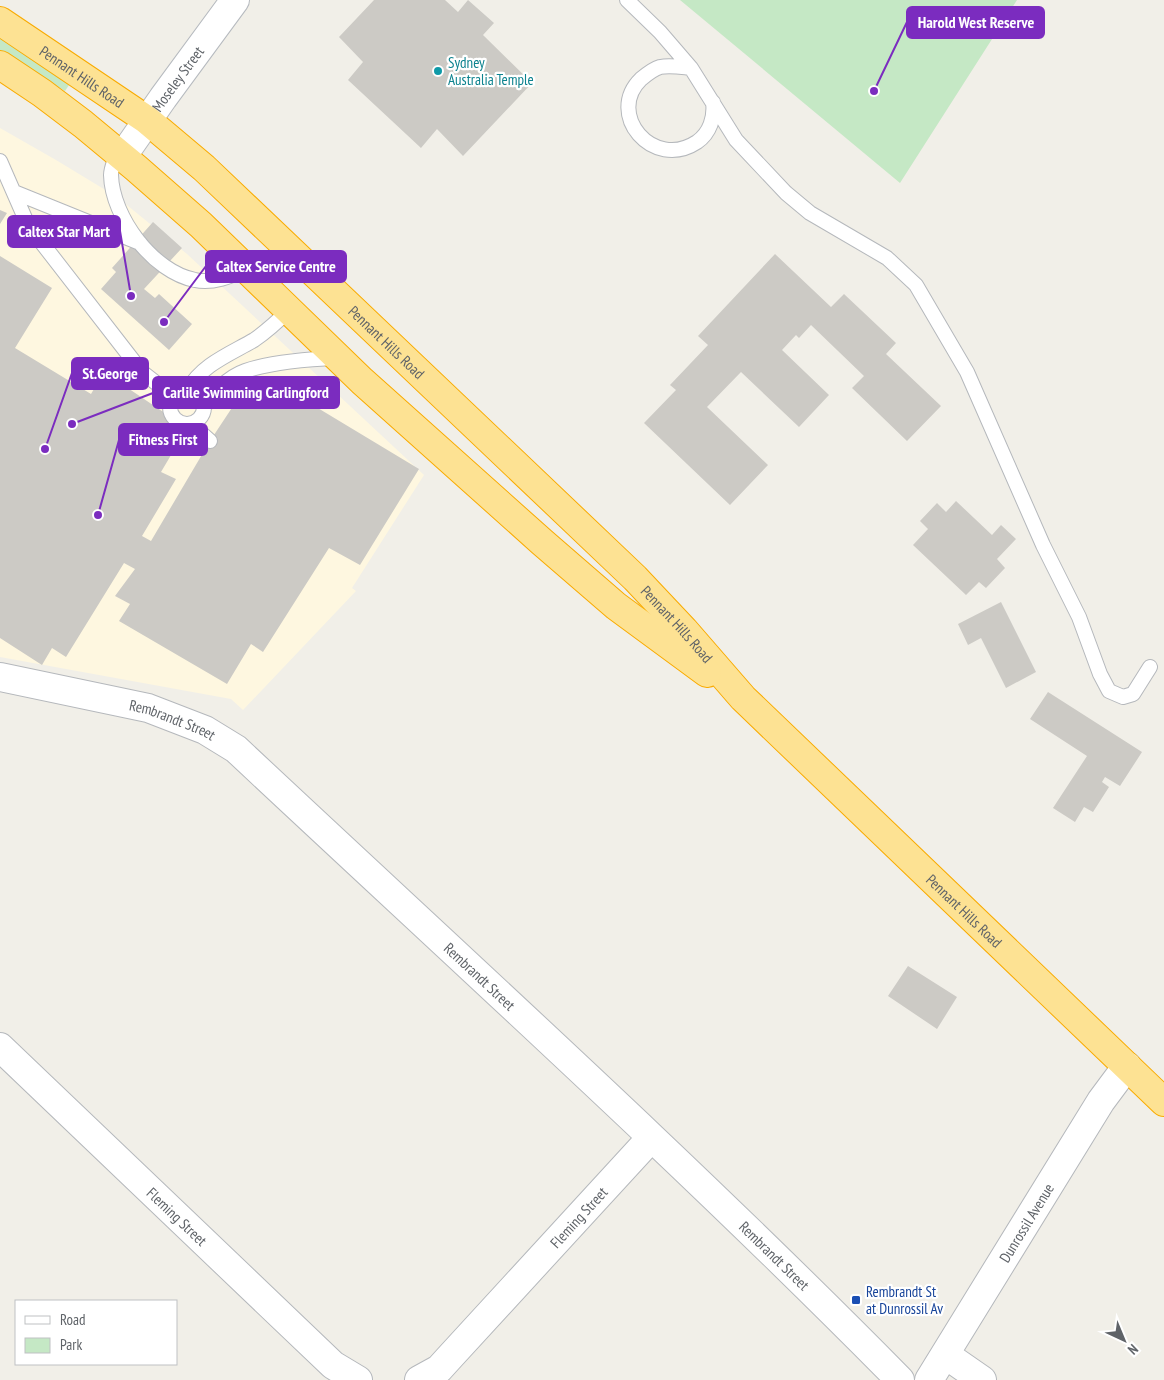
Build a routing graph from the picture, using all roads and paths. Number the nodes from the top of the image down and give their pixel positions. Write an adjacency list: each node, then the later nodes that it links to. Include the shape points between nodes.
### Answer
1 (235, 0): 7 (street, Moseley Street)
2 (627, 0): 5 (lane)
3 (0, 21): 7 (highway, Pennant Hills Road)
4 (0, 66): 8 (highway, Pennant Hills Road, via 48,98)
5 (691, 68): 6 (lane); 6 (lane, via 660,67 637,83 629,109 631,123 638,135 661,150 689,147 700,140 709,128 714,115)
6 (712, 101): 20 (lane, via 736,140 786,193 810,213 887,258 916,285 967,372 1043,545 1079,617 1109,691 1123,697 1133,694)
7 (147, 120): 8 (street, Moseley Street); 22 (highway, Pennant Hills Road, via 204,168 635,578)
8 (120, 155): 11 (lane, via 111,173 115,201 130,230); 12 (highway, Pennant Hills Road)
9 (0, 162): 10 (lane)
10 (14, 192): 11 (lane); 16 (lane, via 28,225 124,349 142,372)
11 (141, 243): 12 (lane, via 153,259 196,281 225,278)
12 (247, 269): 13 (highway, Pennant Hills Road)
13 (290, 310): 14 (highway, Pennant Hills Road); 15 (lane, via 255,339 196,376)
14 (339, 358): 17 (lane, via 307,360 244,372 216,390); 22 (highway, Pennant Hills Road, via 616,606)
15 (188, 390): 16 (lane); 17 (lane, via 201,397)
16 (174, 397): 18 (lane, via 170,407 174,418 183,423)
17 (204, 407): 18 (lane, via 201,417)
18 (193, 423): 19 (lane)
19 (210, 441)
20 (1150, 667)
21 (0, 677): 26 (street, Rembrandt Street, via 148,708 205,730 236,749)
22 (743, 698): 24 (highway, Pennant Hills Road)
23 (0, 1047): 28 (street, Fleming Street, via 333,1365)
24 (1126, 1066): 25 (highway, Pennant Hills Road); 27 (street, Dunrossil Avenue)
25 (1164, 1102)
26 (651, 1138): 29 (street, Fleming Street, via 439,1369); 30 (street, Rembrandt Street)
27 (946, 1355): 31 (street, Dunrossil Avenue); 32 (street)
28 (358, 1380)
29 (419, 1380)
30 (900, 1380)
31 (929, 1380)
32 (982, 1380)

